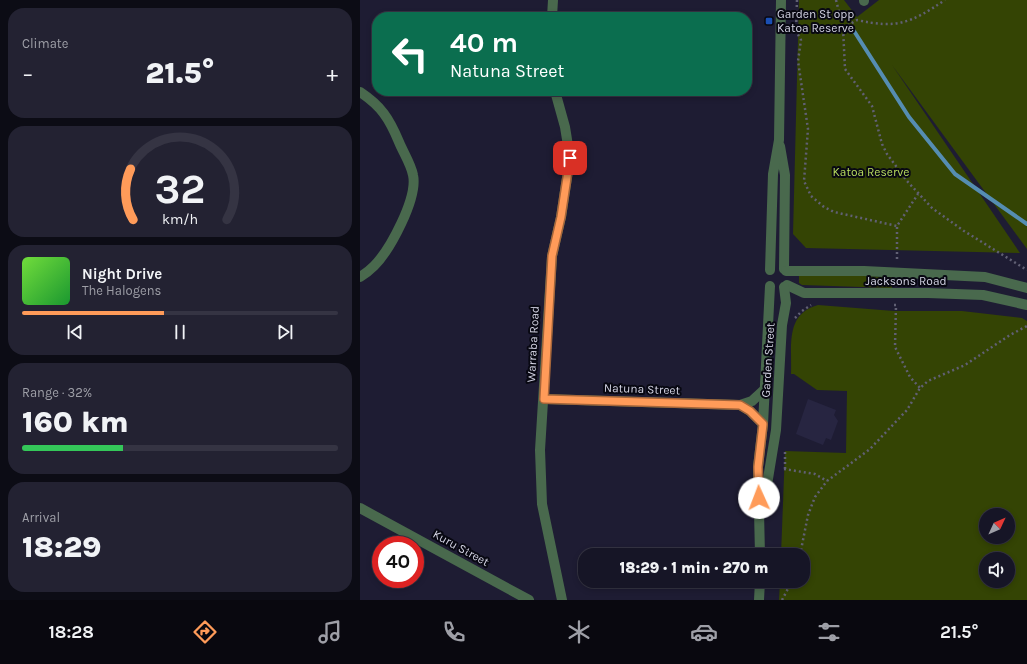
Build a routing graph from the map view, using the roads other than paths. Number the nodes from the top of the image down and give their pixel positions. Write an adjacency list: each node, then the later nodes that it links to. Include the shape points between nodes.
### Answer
1 (553, 0): 3 (street)
2 (781, 0): 6 (street)
3 (552, 12)
4 (360, 92): 9 (street, via 375,102 384,114 394,130 413,176 408,207 393,242 374,266)
5 (556, 96): 17 (street, Warraba Road, via 570,158 552,256)
6 (779, 140): 7 (street, via 773,174); 8 (street, via 785,175)
7 (770, 270): 8 (street, via 777,267); 10 (street, via 767,276)
8 (785, 270): 11 (street, via 789,278); 12 (street, Jacksons Road, via 864,270 985,277)
9 (360, 277)
10 (770, 286): 11 (street, via 777,289); 16 (street, Garden Street)
11 (785, 286): 13 (street, Jacksons Road); 14 (street, Garden Street)
12 (1027, 288)
13 (804, 293): 14 (street); 15 (street, Jacksons Road, via 983,295)
14 (786, 303): 21 (street, Garden Street, via 782,325 776,430)
15 (1027, 304)
16 (764, 390): 18 (street, Natuna Street, via 752,401); 19 (street, Garden Street)
17 (544, 399): 18 (street, Natuna Street); 25 (street, Warraba Road, via 540,450 542,504)
18 (740, 405): 19 (street)
19 (763, 424): 21 (street, Garden Street, via 758,467)
20 (360, 508): 24 (street, Kuru Street)
21 (760, 529): 22 (street, Garden Street)
22 (760, 548)
23 (760, 588): 26 (street)
24 (529, 600)
25 (562, 600)
26 (759, 600)

